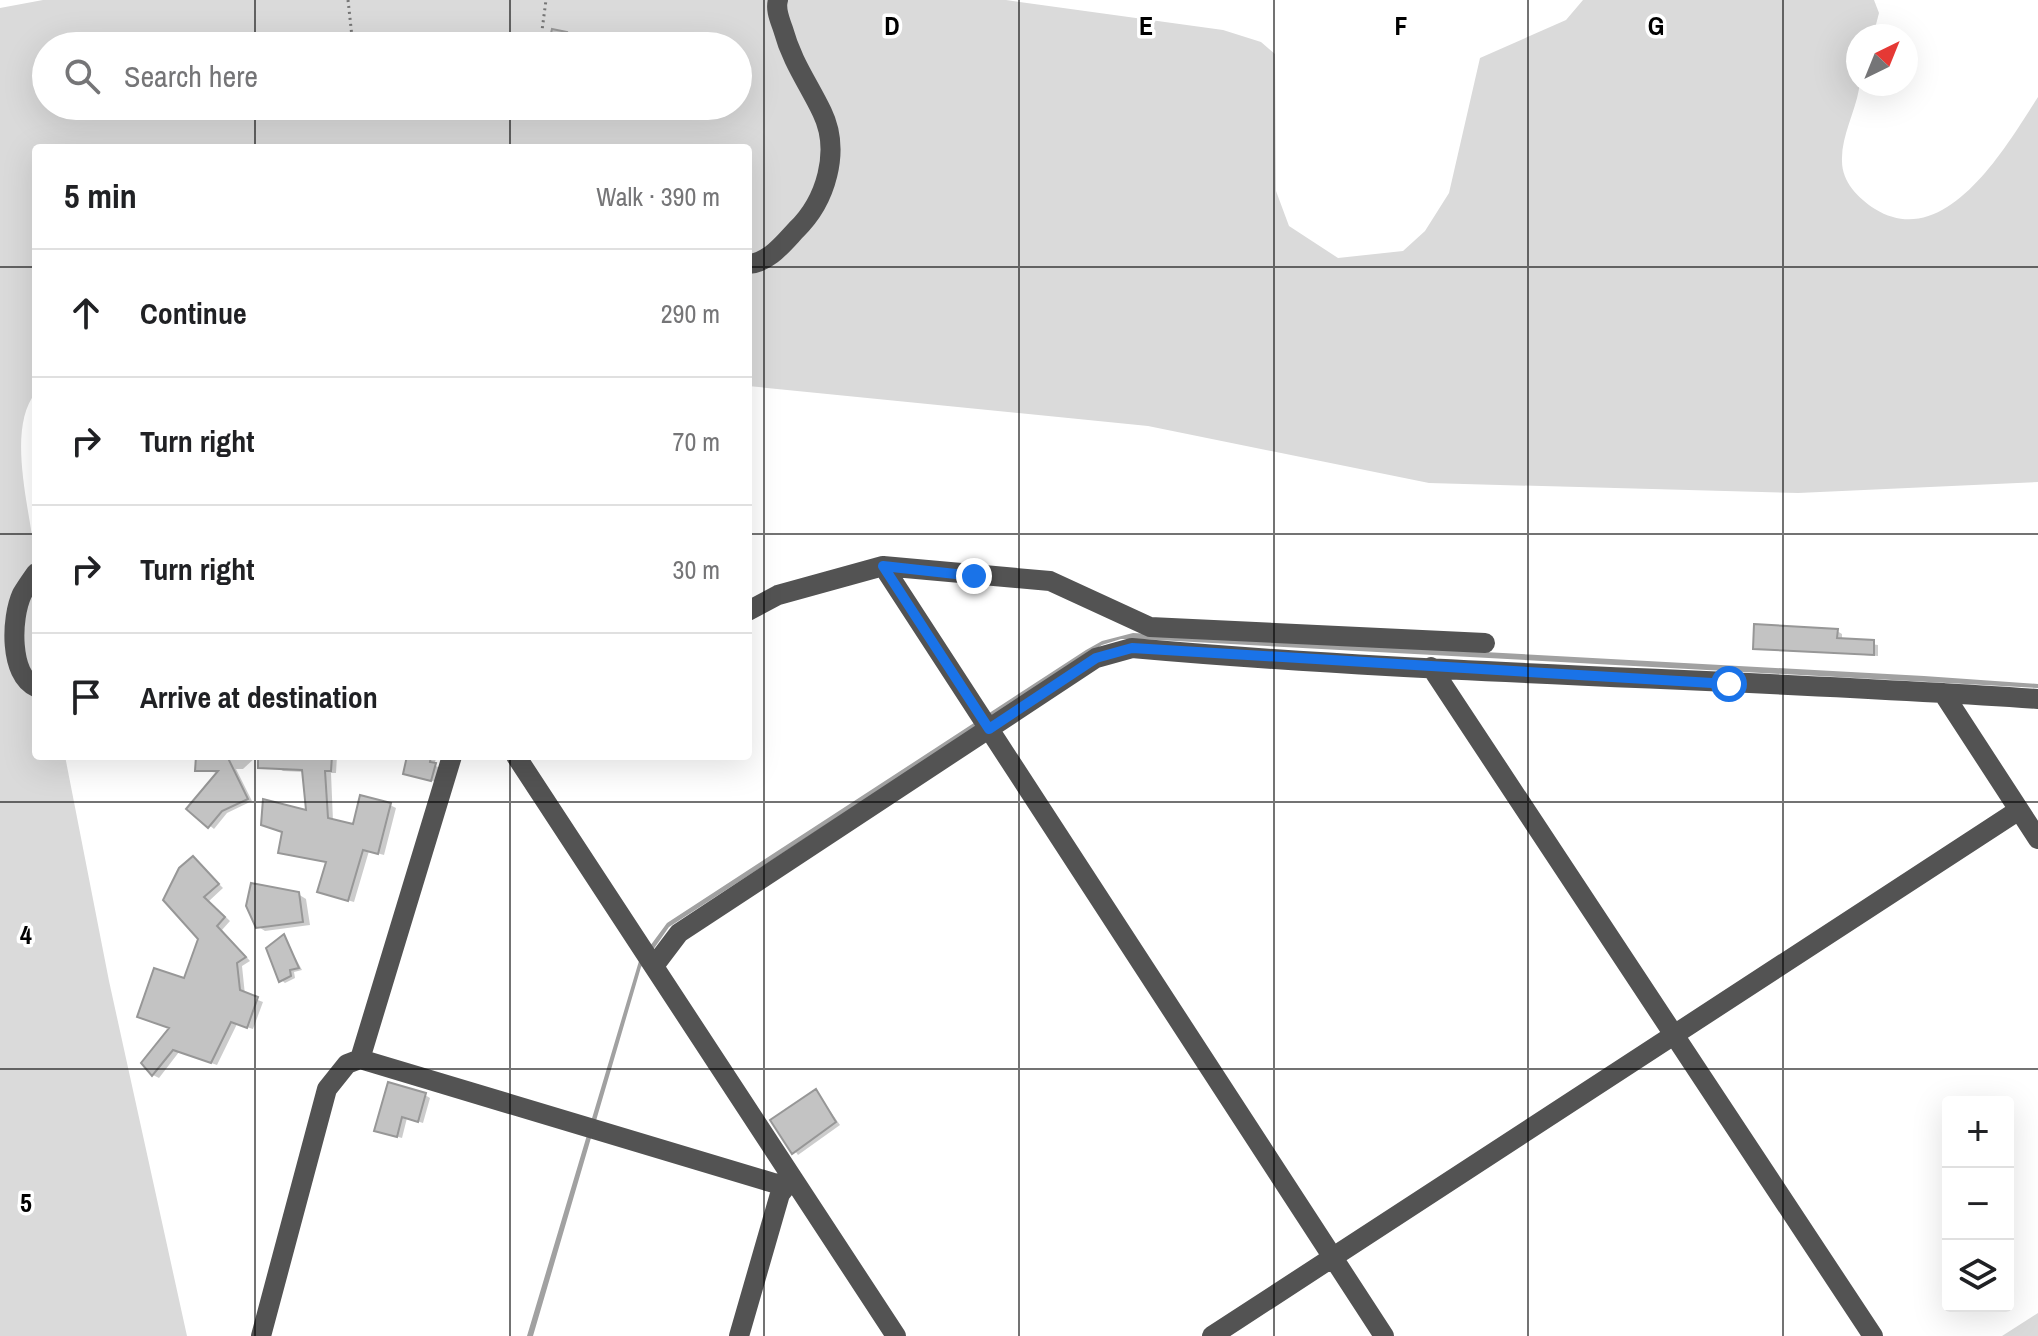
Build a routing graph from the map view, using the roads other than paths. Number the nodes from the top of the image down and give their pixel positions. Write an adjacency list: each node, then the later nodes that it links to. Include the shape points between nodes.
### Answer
1 (778, 0): 2 (street, via 784,35 799,76 823,114 832,150 823,190 808,218 761,264)
2 (752, 264)
3 (883, 566): 5 (street, via 778,595); 6 (street, via 1050,581 1150,627); 11 (street)
4 (32, 579): 8 (street, via 20,596 14,645 17,668)
5 (752, 609)
6 (1485, 643)
7 (1431, 667): 9 (street); 11 (street, via 1132,648 1096,658); 17 (street)
8 (32, 683)
9 (1943, 693): 10 (street); 14 (street)
10 (2038, 699)
11 (989, 729): 16 (street, via 679,933); 20 (street)
12 (451, 760): 18 (street)
13 (519, 760): 16 (street)
14 (2019, 810): 15 (street); 17 (street)
15 (2038, 839)
16 (654, 966): 19 (street)
17 (1673, 1035): 20 (street); 26 (street)
18 (360, 1059): 19 (street, via 777,1184); 21 (street, via 347,1064 327,1089)
19 (792, 1179): 22 (street, via 780,1194); 23 (street)
20 (1332, 1256): 24 (street); 25 (street)
21 (261, 1336)
22 (739, 1336)
23 (896, 1336)
24 (1212, 1336)
25 (1384, 1336)
26 (1873, 1336)

